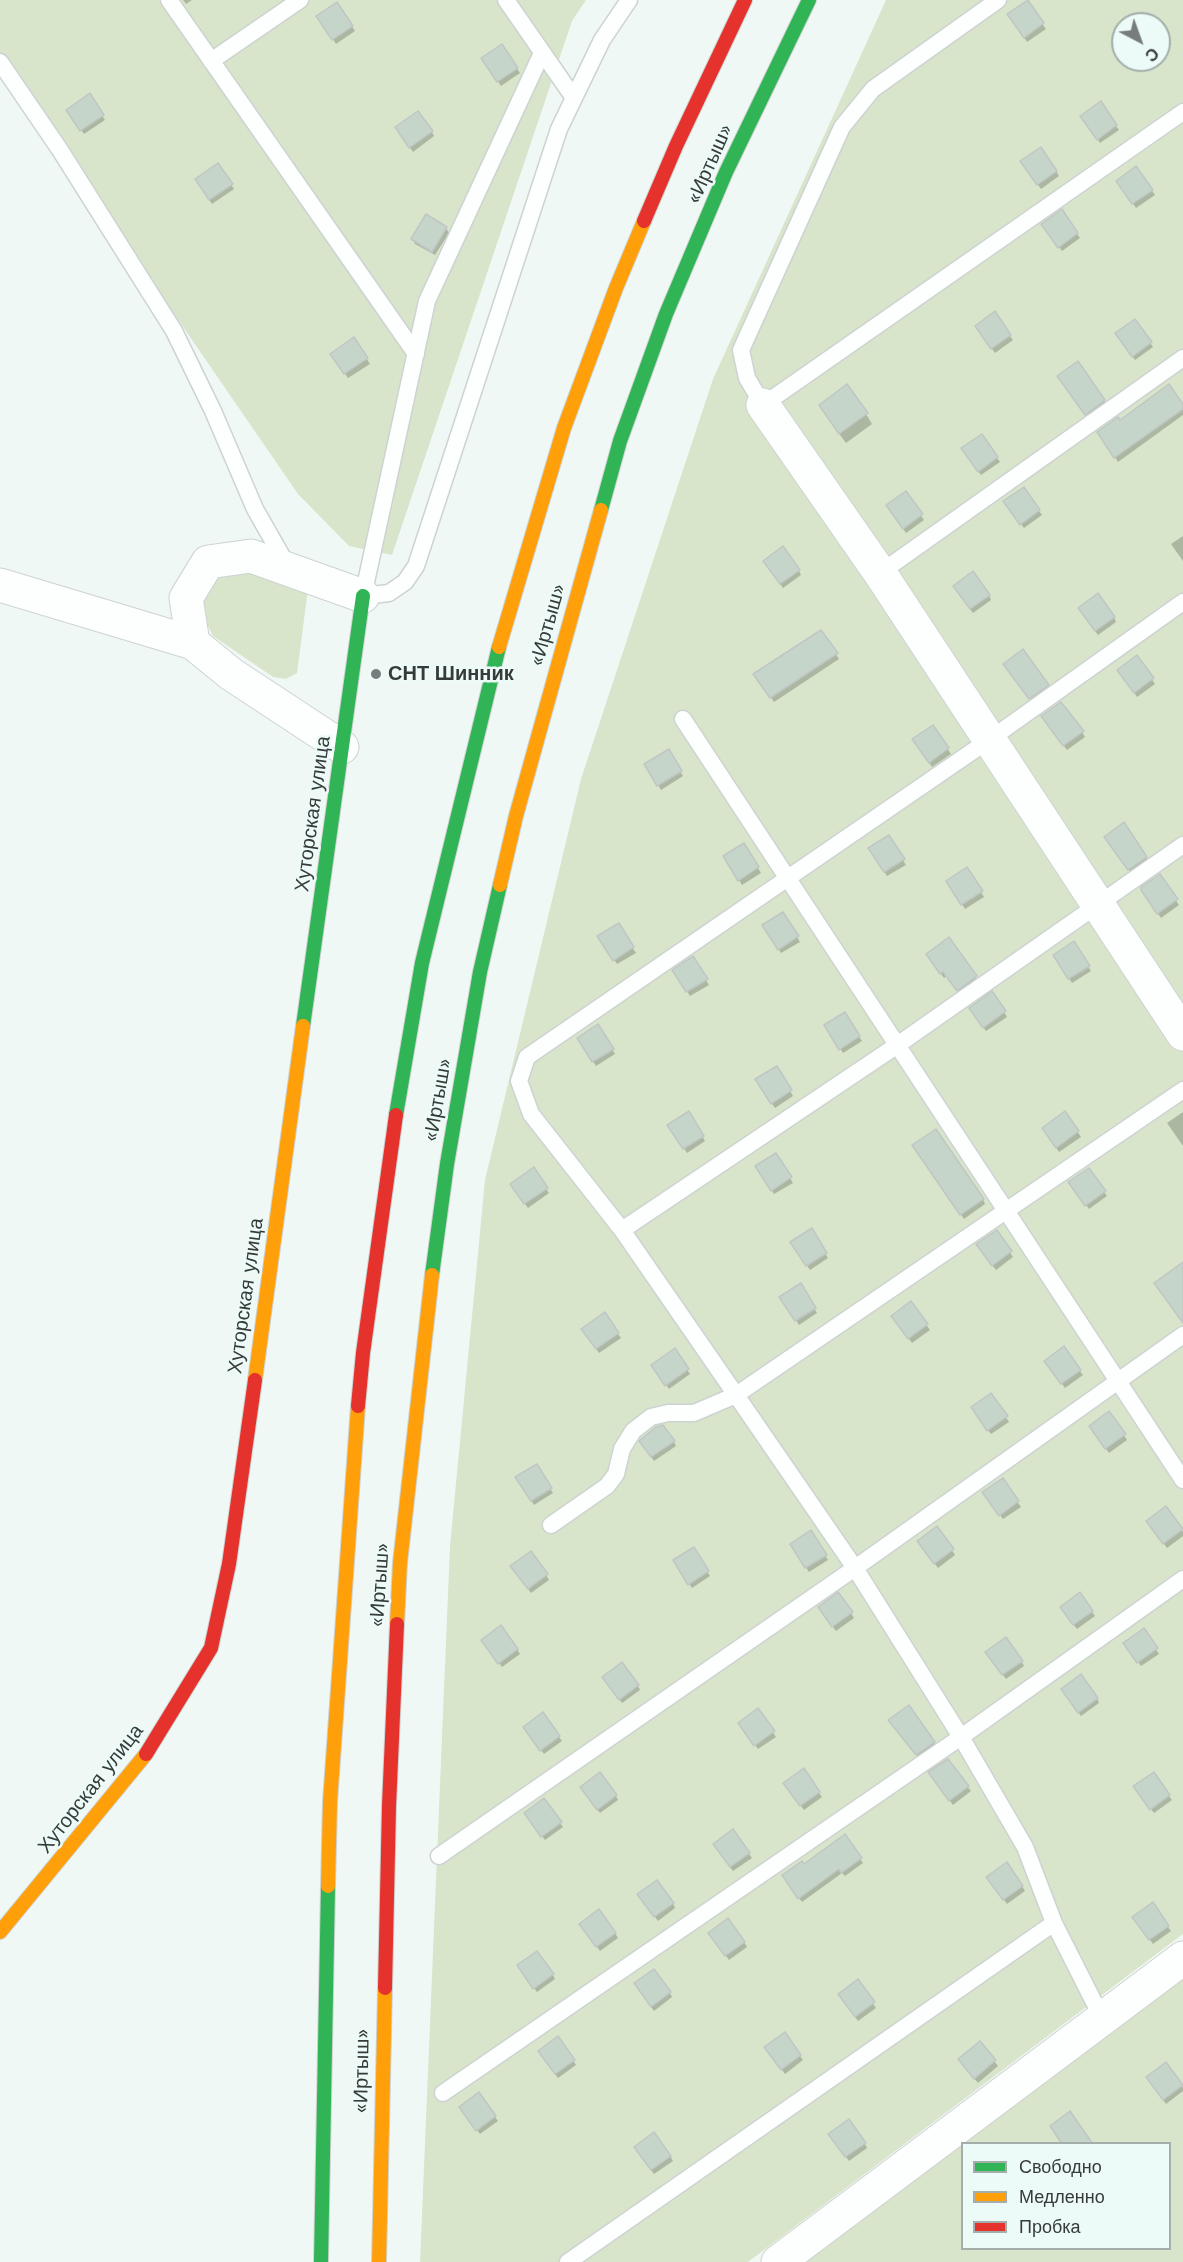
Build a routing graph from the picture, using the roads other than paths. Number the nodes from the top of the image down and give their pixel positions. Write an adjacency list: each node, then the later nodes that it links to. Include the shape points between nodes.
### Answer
1 (169, 0): 9 (lane)
2 (300, 0): 9 (lane)
3 (506, 0): 8 (lane)
4 (629, 0): 11 (lane, via 602,40)
5 (745, 0): 47 (main road, «Иртыш», via 676,146 616,288 564,428 500,645 422,963 389,1155 363,1353 346,1551 330,1802)
6 (809, 0): 48 (main road, «Иртыш», via 717,194 666,314 620,441 516,816 480,972 447,1164 421,1354 400,1563 388,1829)
7 (998, 0): 15 (lane, via 873,89 842,127 741,350 747,378)
8 (541, 55): 11 (lane); 13 (lane, via 427,301)
9 (212, 61): 13 (lane)
10 (0, 62): 16 (lane, via 174,331 255,509)
11 (574, 98): 19 (lane, via 556,140 416,566 405,582 389,593)
12 (1183, 112): 15 (lane)
13 (416, 354): 19 (lane)
14 (1183, 358): 17 (lane)
15 (763, 405): 17 (street)
16 (290, 570): 19 (street); 21 (street, via 250,555 208,562 186,598)
17 (880, 573): 23 (street)
18 (0, 585): 21 (street)
19 (363, 596): 24 (main road, Хуторская улица)
20 (1183, 602): 23 (lane)
21 (193, 643): 24 (street, via 231,675)
22 (683, 719): 26 (lane)
23 (989, 740): 26 (lane); 27 (street)
24 (342, 747): 43 (main road, Хуторская улица, via 229,1564 211,1648 149,1751)
25 (1183, 844): 27 (lane)
26 (788, 878): 29 (lane); 32 (lane, via 527,1057 519,1081 531,1114)
27 (1097, 904): 28 (street); 29 (lane)
28 (1183, 1034)
29 (896, 1046): 31 (lane); 32 (lane)
30 (1183, 1090): 31 (lane)
31 (1005, 1211): 34 (lane); 35 (lane)
32 (622, 1230): 35 (lane)
33 (1183, 1335): 34 (lane)
34 (1117, 1380): 36 (lane); 38 (lane)
35 (736, 1395): 37 (lane, via 694,1413 651,1417 633,1431 607,1486); 38 (lane)
36 (1183, 1480)
37 (551, 1525)
38 (855, 1568): 40 (lane); 41 (lane)
39 (1183, 1579): 40 (lane)
40 (961, 1737): 42 (lane, via 1025,1847); 46 (lane)
41 (439, 1856)
42 (1054, 1923): 45 (lane); 49 (lane)
43 (0, 1932)
44 (1183, 1958): 45 (street)
45 (1103, 2020): 50 (street)
46 (443, 2093)
47 (321, 2262)
48 (379, 2262)
49 (568, 2262)
50 (778, 2262)

